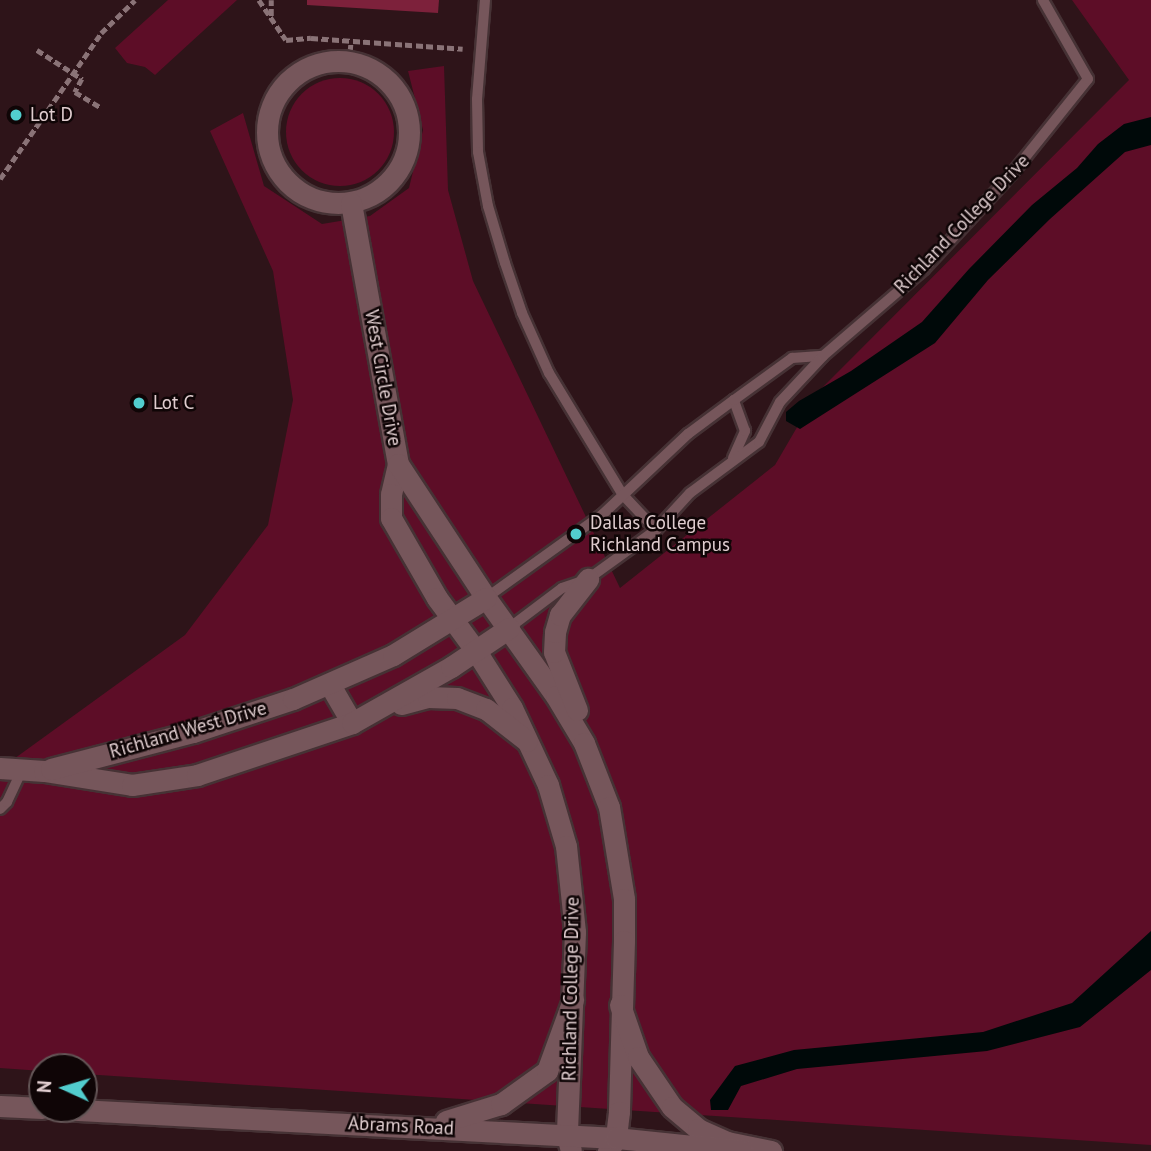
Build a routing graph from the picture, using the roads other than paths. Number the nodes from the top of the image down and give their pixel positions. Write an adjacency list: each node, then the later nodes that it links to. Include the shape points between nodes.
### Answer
1 (485, 0): 8 (lane, via 477,124 488,206 522,313 549,373)
2 (1044, 0): 4 (lane, Richland College Drive, via 1088,79 1020,165 924,269)
3 (351, 203): 3 (street, via 320,201 293,187 274,163 267,133 274,103 292,78 350,51 399,95 409,124 400,169 379,191); 6 (street, West Circle Drive)
4 (823, 356): 5 (lane, via 792,358); 7 (lane, Richland College Drive, via 780,402 759,442)
5 (734, 400): 7 (lane, Richland College Drive, via 745,431); 8 (lane, via 688,434)
6 (398, 464): 11 (street, Richland College Drive); 12 (street, West Circle Drive, via 391,518)
7 (727, 466): 9 (lane, Richland College Drive, via 690,493)
8 (623, 495): 9 (lane); 11 (lane)
9 (656, 530): 10 (lane, Richland College Drive)
10 (587, 579): 13 (lane, Richland College Drive, via 562,588); 18 (street, Richland College Drive, via 560,615 554,652 575,704)
11 (486, 598): 12 (street, Richland West Drive); 13 (street, Richland College Drive)
12 (452, 621): 14 (street, Richland College Drive); 15 (street, Richland West Drive)
13 (509, 628): 14 (street, Richland West Drive); 18 (street, Richland College Drive)
14 (476, 650): 16 (street, Richland West Drive); 19 (street, Richland College Drive)
15 (330, 685): 17 (street); 22 (street, Richland West Drive, via 193,732)
16 (376, 711): 17 (street, Richland West Drive); 19 (street, via 428,697 457,698 486,709)
17 (352, 723): 22 (street, Richland West Drive, via 197,775 132,785)
18 (584, 743): 25 (street, Richland College Drive, via 609,807 619,859 624,909)
19 (531, 745): 24 (street, Richland College Drive, via 566,846 572,883)
20 (0, 768): 21 (street, Richland West Drive)
21 (22, 770): 22 (street, Richland West Drive); 23 (lane)
22 (44, 771)
23 (0, 809)
24 (573, 1000): 29 (street, via 547,1072 525,1090 474,1115); 30 (street, Richland College Drive)
25 (620, 1005): 31 (street, Richland College Drive); 33 (street, via 638,1057 672,1107 698,1129 727,1142)
26 (0, 1106): 27 (street)
27 (28, 1107)
28 (98, 1111): 29 (street, Abrams Road)
29 (418, 1126): 30 (street, Abrams Road)
30 (569, 1143): 31 (street, Abrams Road)
31 (612, 1145): 32 (street, Abrams Road)
32 (742, 1151)
33 (771, 1151)

